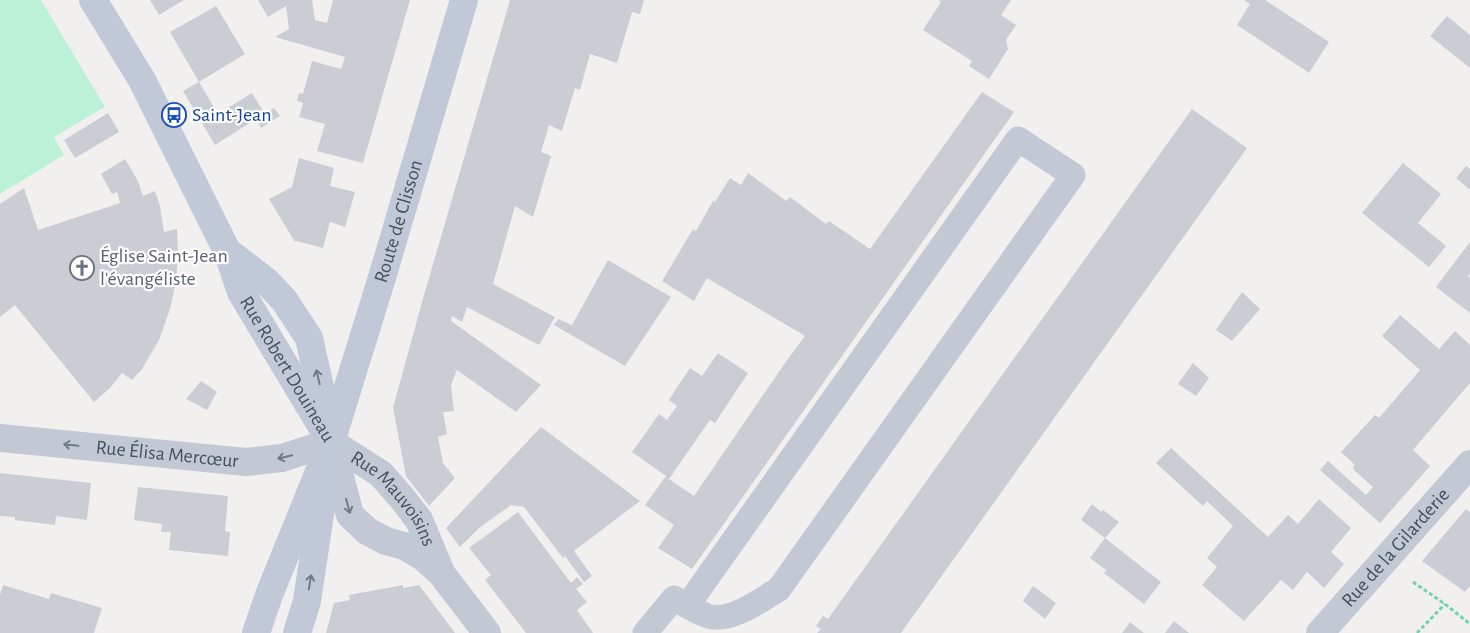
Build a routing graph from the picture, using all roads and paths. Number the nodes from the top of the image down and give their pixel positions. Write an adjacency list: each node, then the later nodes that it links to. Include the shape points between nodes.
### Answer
1 (93, 0): 4 (main road, Rue Robert Douineau, via 142,80 227,251 266,281 284,300 308,338)
2 (464, 0): 4 (main road, Route de Clisson)
3 (0, 438): 4 (street, Rue Élisa Mercœur, one-way to 3, via 282,458 246,462)
4 (331, 442): 6 (street, Rue Mauvoisins, via 381,474 401,497 419,520); 6 (street, Rue Mauvoisins, one-way to 6, via 350,515 367,531 404,546); 11 (main road, Route de Clisson); 12 (main road, Route de Clisson, one-way to 4, via 307,601)
5 (1470, 464): 15 (street, Rue de la Gilarderie)
6 (441, 573): 13 (street, Rue Mauvoisins)
7 (1405, 577): 8 (path)
8 (1445, 604): 10 (path); 16 (path)
9 (688, 606): 9 (lane, via 1018,139 1073,175 779,589 752,606 726,616 709,616); 14 (lane, via 674,598)
10 (1470, 624)
11 (256, 633)
12 (297, 633)
13 (487, 633)
14 (644, 633)
15 (1320, 633)
16 (1417, 633)

